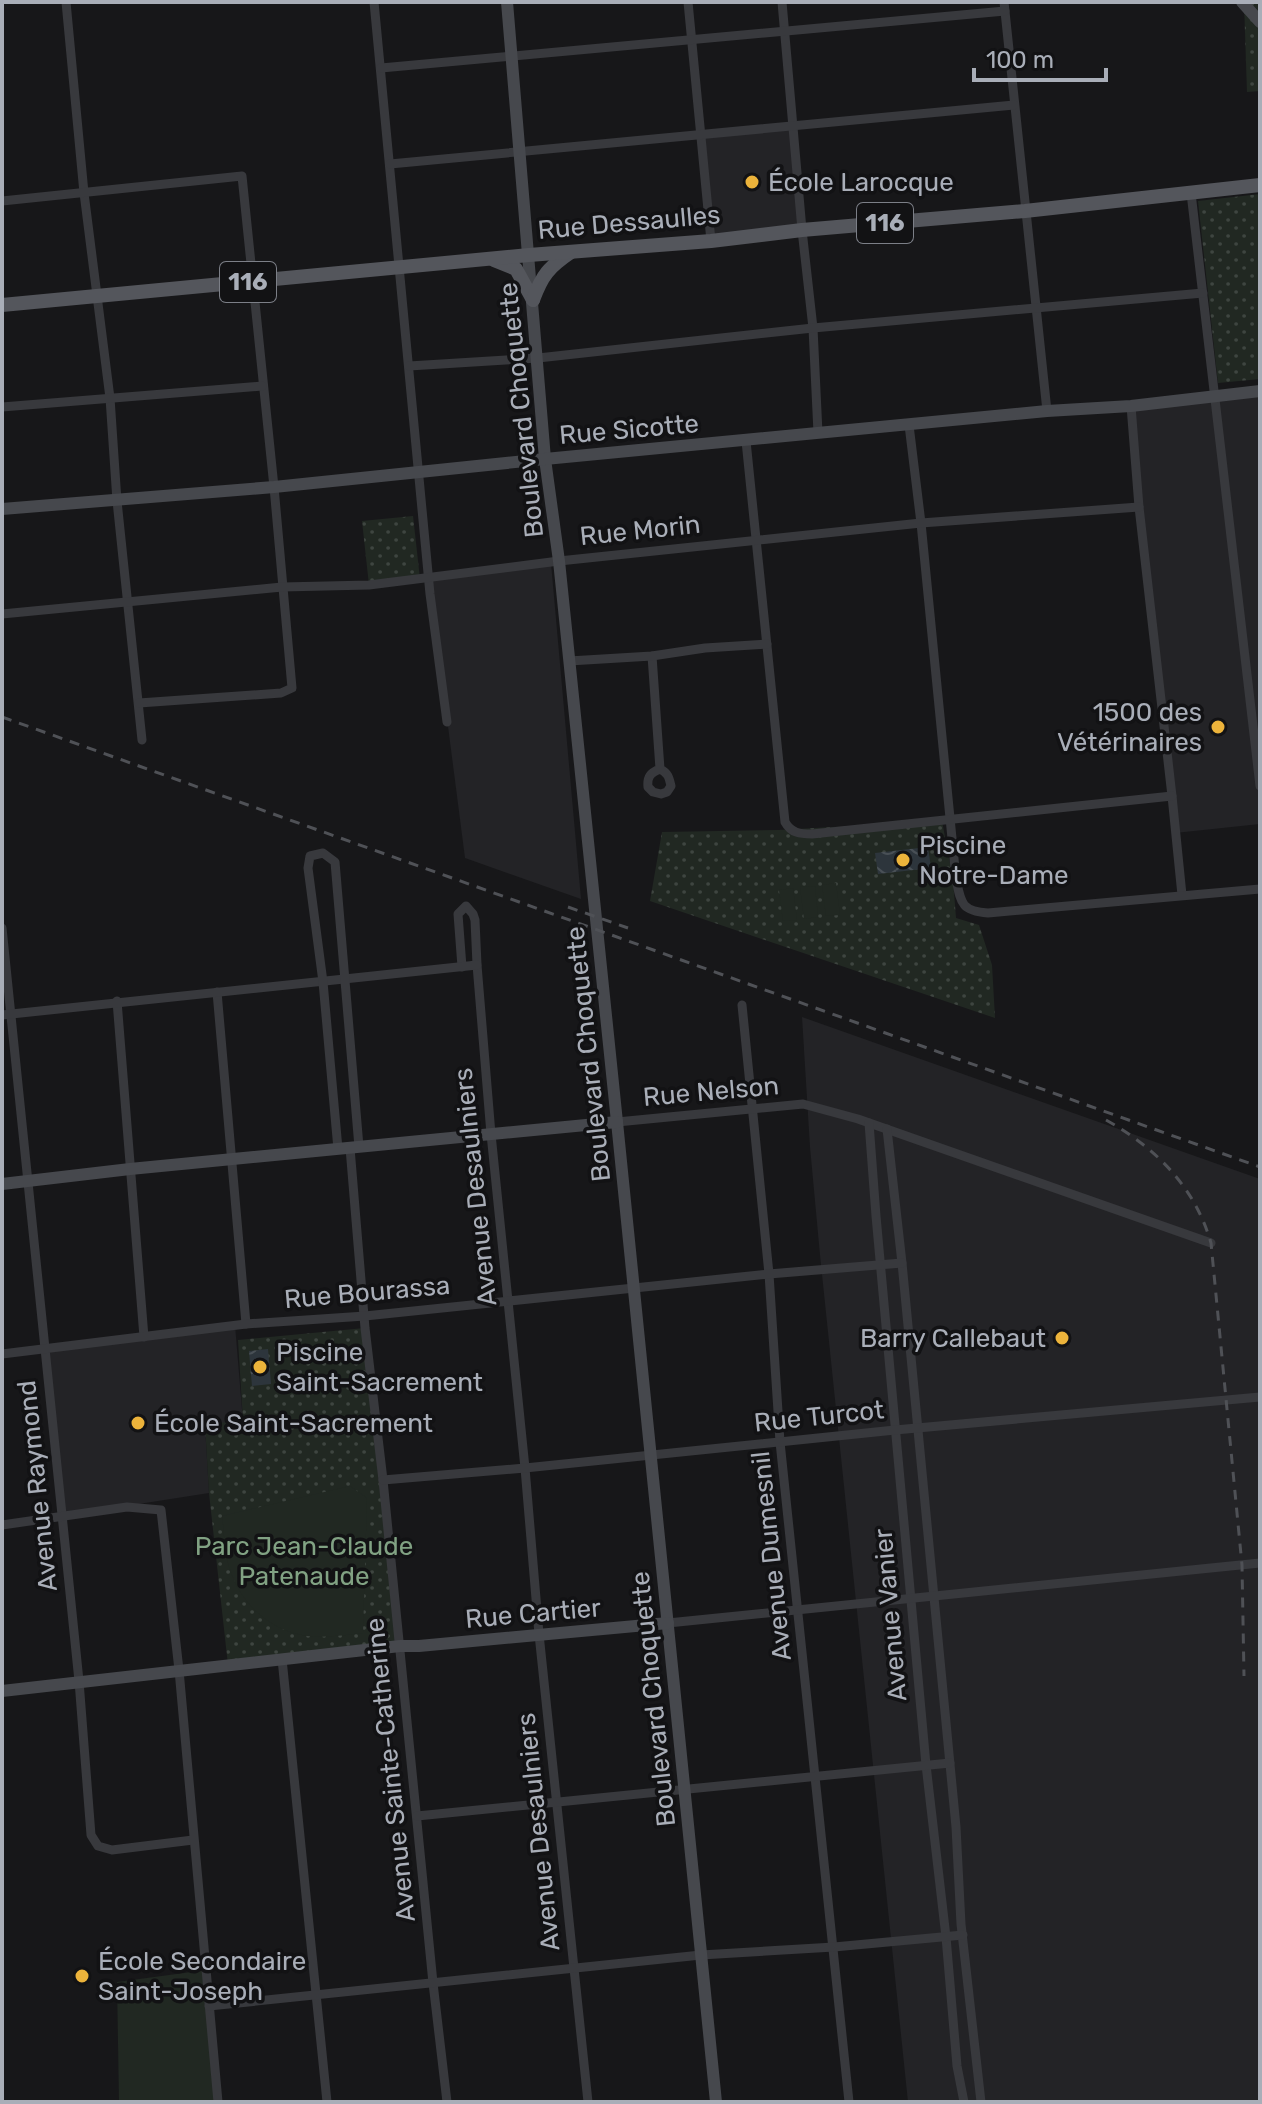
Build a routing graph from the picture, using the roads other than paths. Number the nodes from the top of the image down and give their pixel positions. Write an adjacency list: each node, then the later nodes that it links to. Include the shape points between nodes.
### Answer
1 (66, 2): 19 (street)
2 (374, 2): 12 (street)
3 (507, 2): 11 (street, Boulevard Choquette)
4 (688, 2): 10 (street)
5 (782, 2): 9 (street)
6 (1242, 2): 8 (street)
7 (1004, 6): 9 (street); 13 (street)
8 (1260, 22)
9 (785, 31): 10 (street); 14 (street)
10 (692, 40): 11 (street); 15 (street)
11 (511, 56): 12 (street); 16 (street, Boulevard Choquette)
12 (381, 68): 17 (street)
13 (1014, 105): 14 (street); 22 (street)
14 (793, 126): 15 (street); 23 (street)
15 (701, 135): 16 (street); 24 (street)
16 (520, 152): 17 (street); 26 (street, Boulevard Choquette)
17 (390, 164): 28 (street)
18 (1260, 185): 20 (main road, Rue Dessaulles / 116)
19 (84, 193): 21 (street); 29 (street, via 242,176); 31 (street)
20 (1191, 193): 22 (main road, Rue Dessaulles / 116); 30 (street)
21 (2, 201)
22 (1025, 211): 23 (main road, Rue Dessaulles / 116); 34 (street)
23 (802, 230): 24 (main road, Rue Dessaulles / 116); 35 (street)
24 (711, 241): 25 (main road, Rue Dessaulles / 116)
25 (571, 252): 26 (main road, Rue Dessaulles / 116); 32 (main road, via 550,267)
26 (529, 255): 27 (main road, Rue Dessaulles / 116); 32 (street, Boulevard Choquette)
27 (488, 259): 28 (main road, Rue Dessaulles / 116); 32 (main road, via 516,269)
28 (399, 268): 29 (main road, Rue Dessaulles / 116); 37 (street)
29 (253, 281): 31 (main road, Rue Dessaulles / 116); 38 (street)
30 (1203, 293): 34 (street); 40 (street)
31 (96, 296): 33 (main road, Rue Dessaulles / 116); 41 (street)
32 (533, 300): 36 (street, Boulevard Choquette)
33 (2, 305)
34 (1035, 308): 35 (street); 44 (street)
35 (813, 328): 36 (street); 46 (street)
36 (538, 358): 37 (street); 48 (street, Boulevard Choquette)
37 (409, 366): 49 (street)
38 (262, 386): 41 (street); 50 (street)
39 (1260, 391): 40 (street, Rue Sicotte)
40 (1215, 395): 42 (street, Rue Sicotte); 68 (street)
41 (110, 398): 43 (street); 51 (street)
42 (1131, 406): 44 (street, Rue Sicotte); 52 (street)
43 (2, 407)
44 (1047, 411): 45 (street, Rue Sicotte)
45 (909, 425): 46 (street, Rue Sicotte); 54 (street)
46 (818, 433): 47 (street, Rue Sicotte)
47 (746, 441): 48 (street, Rue Sicotte); 55 (street)
48 (545, 459): 49 (street, Rue Sicotte); 56 (street, Boulevard Choquette)
49 (419, 472): 50 (street, Rue Sicotte); 57 (street)
50 (274, 487): 51 (street, Rue Sicotte); 58 (street)
51 (117, 501): 53 (street, Rue Sicotte); 59 (street)
52 (1139, 507): 54 (street, Rue Morin); 69 (street)
53 (2, 509)
54 (921, 523): 55 (street, Rue Morin); 70 (street)
55 (757, 540): 56 (street, Rue Morin); 61 (street)
56 (559, 561): 57 (street, Rue Morin); 63 (street, Boulevard Choquette)
57 (429, 579): 58 (street, Rue Morin); 65 (street)
58 (282, 587): 59 (street, Rue Morin); 64 (street, via 292,688)
59 (127, 602): 60 (street, Rue Morin); 64 (street)
60 (2, 614)
61 (767, 644): 62 (street); 70 (street, via 785,822 797,833 812,834)
62 (652, 656): 63 (street); 67 (street)
63 (569, 661): 83 (street, Boulevard Choquette)
64 (139, 703): 66 (street)
65 (447, 722)
66 (142, 740)
67 (660, 769)
68 (1260, 786)
69 (1172, 796): 70 (street); 72 (street)
70 (950, 821): 72 (street, via 961,904 972,912)
71 (1260, 889): 72 (street)
72 (1182, 895)
73 (2, 928): 81 (street, Avenue Raymond)
74 (477, 965): 75 (street); 75 (street, Avenue Desaulniers, via 475,920 466,906 458,914); 86 (street, Avenue Desaulniers)
75 (462, 967): 76 (street)
76 (345, 978): 77 (street); 77 (street, Avenue Sainte-Catherine, via 335,862 323,853 310,856 308,868); 87 (street, Avenue Sainte-Catherine)
77 (323, 982): 78 (street); 87 (street, Avenue Sainte-Catherine)
78 (217, 992): 79 (street); 88 (street)
79 (117, 1001): 81 (street); 89 (street)
80 (742, 1005): 82 (street, Avenue Dumesnil)
81 (6, 1014): 90 (street, Avenue Raymond)
82 (753, 1109): 83 (street, Rue Nelson); 84 (street, Rue Nelson, via 803,1104); 97 (street, Avenue Dumesnil)
83 (617, 1122): 86 (street, Rue Nelson); 98 (street, Boulevard Choquette)
84 (869, 1123): 85 (street, Rue Nelson); 93 (street, Avenue Vanier)
85 (887, 1129): 92 (street, Avenue Vanier); 94 (street, Rue Nelson)
86 (491, 1134): 87 (street, Rue Nelson); 99 (street, Avenue Desaulniers)
87 (349, 1148): 88 (street, Rue Nelson); 100 (street, Avenue Sainte-Catherine)
88 (232, 1159): 89 (street, Rue Nelson); 101 (street)
89 (130, 1169): 90 (street, Rue Nelson); 102 (street)
90 (28, 1180): 91 (street, Rue Nelson); 103 (street, Avenue Raymond)
91 (2, 1184)
92 (897, 1215): 93 (street); 95 (street, Avenue Vanier)
93 (876, 1216): 96 (street, Avenue Vanier)
94 (1211, 1243)
95 (902, 1263): 96 (street, Rue Bourassa); 106 (street, Avenue Vanier)
96 (880, 1265): 97 (street, Rue Bourassa); 107 (street, Avenue Vanier)
97 (769, 1274): 98 (street, Rue Bourassa); 108 (street, Avenue Dumesnil)
98 (634, 1288): 99 (street, Rue Bourassa); 109 (street, Boulevard Choquette)
99 (509, 1301): 100 (street, Rue Bourassa); 110 (street, Avenue Desaulniers)
100 (365, 1316): 101 (street, Rue Bourassa); 111 (street, Avenue Sainte-Catherine)
101 (246, 1324): 102 (street, Rue Bourassa)
102 (144, 1337): 103 (street, Rue Bourassa)
103 (45, 1349): 104 (street, Rue Bourassa); 112 (street, Avenue Raymond)
104 (2, 1354)
105 (1260, 1397): 106 (street, Rue Turcot)
106 (917, 1429): 107 (street, Rue Turcot); 115 (street, Avenue Vanier)
107 (895, 1430): 108 (street, Rue Turcot); 116 (street, Avenue Vanier)
108 (780, 1442): 109 (street, Rue Turcot); 117 (street, Avenue Dumesnil)
109 (651, 1455): 110 (street, Rue Turcot); 118 (street, Boulevard Choquette)
110 (525, 1468): 111 (street, Rue Turcot); 119 (street, Avenue Desaulniers)
111 (383, 1480): 120 (street, Avenue Sainte-Catherine)
112 (62, 1516): 113 (street); 122 (street, via 127,1507 161,1510); 123 (street, Avenue Raymond)
113 (2, 1525)
114 (1260, 1563): 115 (street, Rue Cartier)
115 (934, 1595): 116 (street, Rue Cartier); 125 (street, Avenue Vanier)
116 (910, 1597): 117 (street, Rue Cartier); 126 (street, Avenue Vanier)
117 (798, 1609): 118 (street, Rue Cartier); 127 (street, Avenue Dumesnil)
118 (668, 1623): 119 (street, Rue Cartier); 128 (street, Boulevard Choquette)
119 (539, 1634): 120 (street, Rue Cartier); 129 (street, Avenue Desaulniers)
120 (400, 1646): 121 (street, Rue Cartier); 130 (street, Avenue Sainte-Catherine)
121 (282, 1659): 122 (street, Rue Cartier); 140 (street)
122 (179, 1670): 123 (street, Rue Cartier); 133 (street)
123 (79, 1681): 124 (street, Rue Cartier); 133 (street, Avenue Raymond, via 91,1835 98,1846 112,1850)
124 (2, 1691)
125 (950, 1763): 126 (street); 131 (street, Avenue Vanier)
126 (926, 1765): 127 (street); 132 (street, Avenue Vanier)
127 (817, 1777): 128 (street); 136 (street, Avenue Dumesnil)
128 (685, 1790): 129 (street); 137 (street, Boulevard Choquette)
129 (557, 1803): 130 (street); 138 (street, Avenue Desaulniers)
130 (417, 1816): 139 (street, Avenue Sainte-Catherine)
131 (956, 1827): 132 (street); 134 (street, Avenue Vanier)
132 (934, 1830): 135 (street, Avenue Vanier)
133 (193, 1840): 141 (street)
134 (963, 1935): 135 (street); 143 (street, Avenue Vanier)
135 (946, 1937): 136 (street); 142 (street, Avenue Vanier)
136 (834, 1947): 137 (street); 149 (street, Avenue Dumesnil)
137 (701, 1955): 138 (street); 148 (street, Boulevard Choquette)
138 (574, 1968): 139 (street); 147 (street, Avenue Desaulniers)
139 (433, 1983): 140 (street); 146 (street, Avenue Sainte-Catherine)
140 (315, 1995): 141 (street); 145 (street)
141 (209, 2006): 144 (street)
142 (952, 2007): 143 (street); 150 (street, Avenue Vanier)
143 (970, 2008): 151 (street, Avenue Vanier)
144 (218, 2102)
145 (327, 2102)
146 (447, 2102)
147 (588, 2102)
148 (716, 2102)
149 (849, 2102)
150 (964, 2102)
151 (981, 2102)

